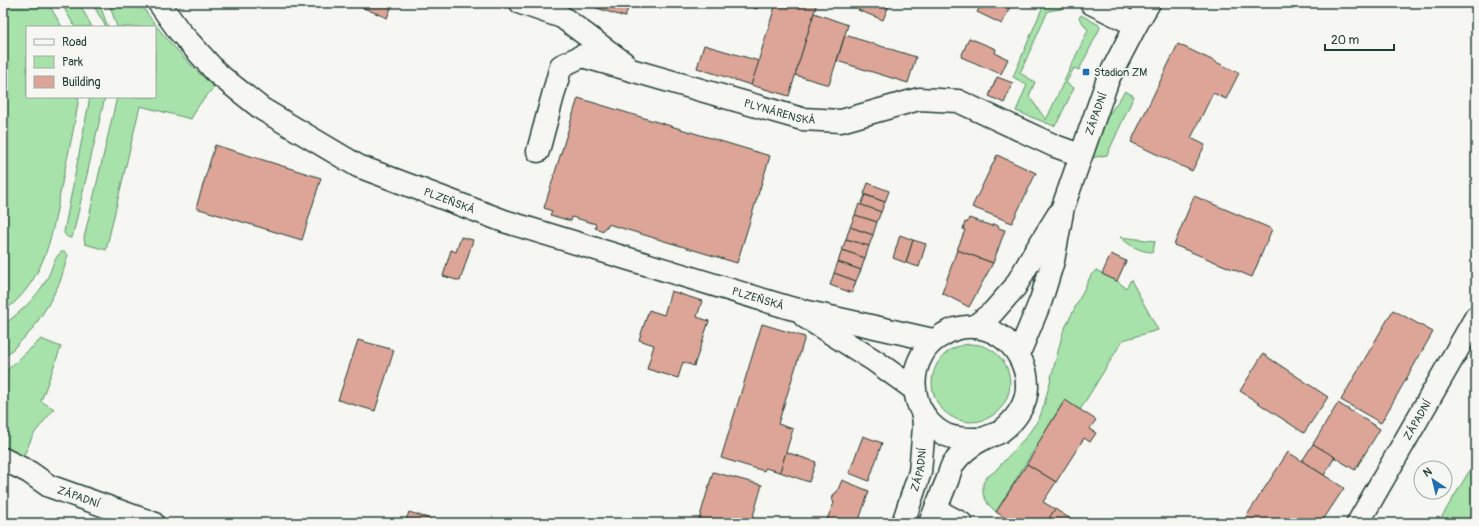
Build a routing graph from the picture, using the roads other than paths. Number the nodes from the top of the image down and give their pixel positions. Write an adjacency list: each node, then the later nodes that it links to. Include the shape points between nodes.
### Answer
1 (159, 3): 10 (street, PLZEŇSKÁ, via 179,31 218,74 262,109 358,166 504,221)
2 (521, 3): 6 (street, via 562,17)
3 (1092, 3): 5 (street)
4 (1149, 3): 5 (street, ZÁPADNÍ)
5 (1136, 25): 8 (street, ZÁPADNÍ, via 1108,80)
6 (635, 71): 7 (street, PLYNÁRENSKÁ, via 582,56 560,66); 8 (street, PLYNÁRENSKÁ, via 802,119 840,121 919,99 958,101)
7 (538, 151)
8 (1080, 156): 9 (street, ZÁPADNÍ)
9 (1063, 207): 12 (street, ZÁPADNÍ, via 1015,287 993,312); 14 (street, ZÁPADNÍ, via 1053,261 1041,300)
10 (790, 308): 13 (street, PLZEŇSKÁ); 15 (street, PLZEŇSKÁ)
11 (1476, 316): 23 (street, ZÁPADNÍ)
12 (974, 327): 13 (street, ZÁPADNÍ, via 946,332); 14 (street, ZÁPADNÍ, via 992,331 1007,340)
13 (934, 340): 15 (street, ZÁPADNÍ, via 922,354)
14 (1019, 354): 17 (street, ZÁPADNÍ, via 1026,370 1027,388 1023,406 1013,421 999,432)
15 (914, 388): 16 (street, ZÁPADNÍ)
16 (923, 413): 17 (street, ZÁPADNÍ, via 930,424 946,435 964,440); 21 (street, ZÁPADNÍ, via 920,472)
17 (982, 439): 19 (street, ZÁPADNÍ, via 971,446 953,465)
18 (3, 459): 20 (street, ZÁPADNÍ, via 49,486)
19 (933, 516): 22 (street, ZÁPADNÍ)
20 (153, 523)
21 (903, 523)
22 (961, 523)
23 (1358, 523)

